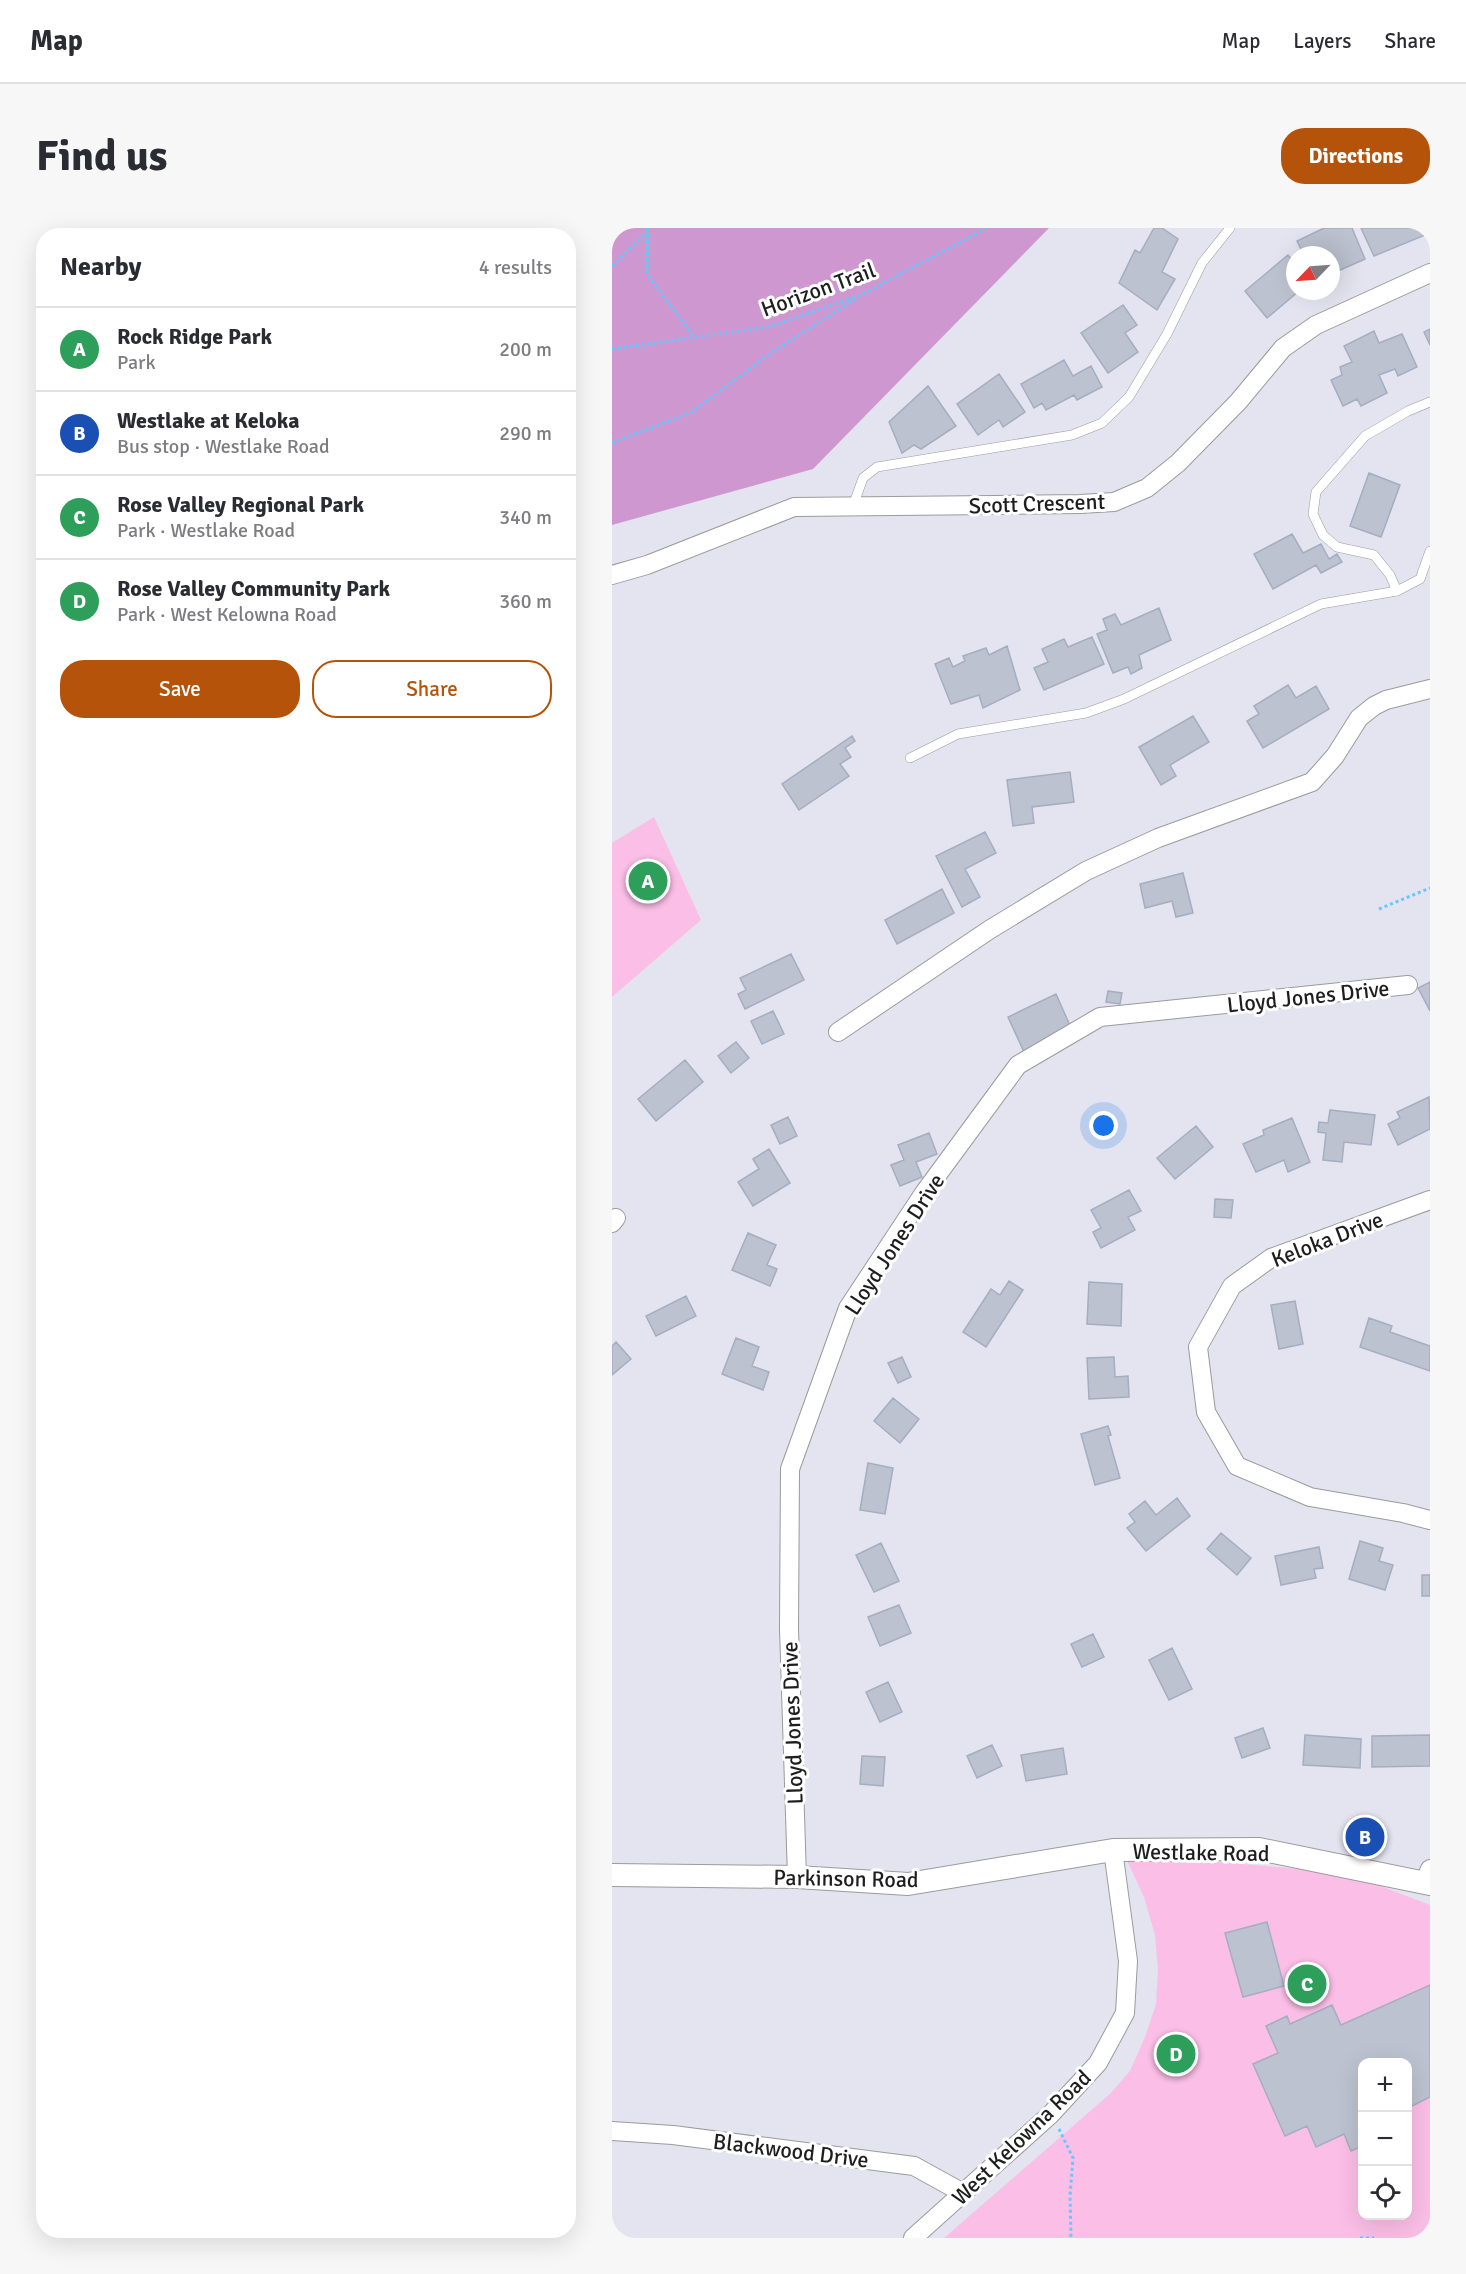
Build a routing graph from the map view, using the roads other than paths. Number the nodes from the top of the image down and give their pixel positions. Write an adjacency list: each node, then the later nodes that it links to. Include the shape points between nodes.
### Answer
1 (1230, 228): 4 (lane, via 1202,264 1129,397 1101,423 1072,435 877,467 863,478)
2 (1430, 273): 4 (street, Scott Crescent, via 1316,325 1283,348 1238,402 1178,463 1148,488 1114,502)
3 (1430, 402): 7 (lane, via 1365,436 1316,492 1312,514 1323,535 1337,547 1374,555)
4 (853, 506): 6 (street, Scott Crescent, via 794,507)
5 (1430, 551): 7 (lane, via 1420,579)
6 (612, 575)
7 (1397, 591): 9 (lane, via 1321,604 1124,699 1086,713 958,734)
8 (1430, 689): 11 (street, via 1374,706 1359,718 1335,756 1312,782 1158,838 1086,871 989,930)
9 (910, 758)
10 (1408, 985): 16 (street, Lloyd Jones Drive, via 1100,1017 1018,1065 924,1193 848,1308 790,1469 789,1629)
11 (838, 1032)
12 (1430, 1200): 13 (street, Keloka Drive, via 1271,1258 1232,1286 1198,1347 1206,1412 1237,1466 1310,1497)
13 (1430, 1520)
14 (1113, 1850): 16 (street, Parkinson Road, via 908,1884); 17 (street, Westlake Road, via 1259,1849); 19 (street, West Kelowna Road, via 1128,1961 1125,2013 1098,2063 1051,2114)
15 (612, 1875): 16 (street, Parkinson Road)
16 (797, 1877)
17 (1428, 1878)
18 (612, 2131): 19 (street, Blackwood Drive, via 673,2135 915,2166)
19 (963, 2193): 20 (street, West Kelowna Road)
20 (913, 2238)

